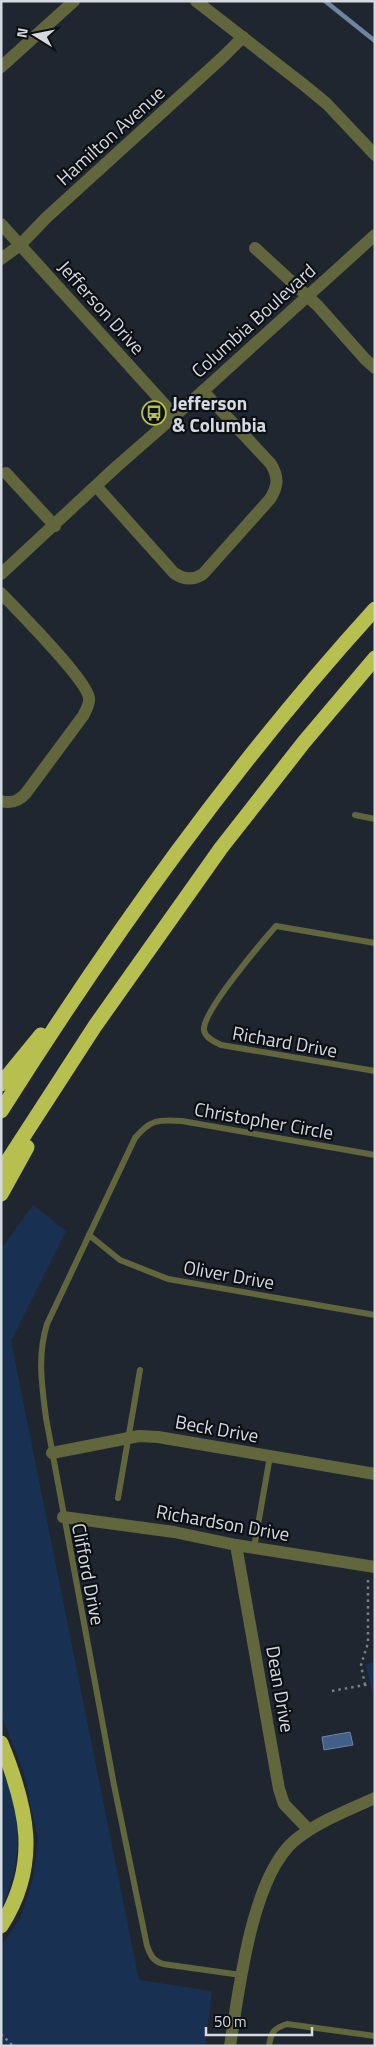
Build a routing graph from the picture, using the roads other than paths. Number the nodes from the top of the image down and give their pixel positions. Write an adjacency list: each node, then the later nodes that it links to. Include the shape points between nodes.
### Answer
1 (74, 1): 4 (street)
2 (196, 1): 3 (street)
3 (243, 37): 5 (street, via 327,104); 8 (street, Hamilton Avenue)
4 (1, 67)
5 (375, 155)
6 (1, 224): 8 (street, Jefferson Drive)
7 (375, 235): 11 (street, Columbia Boulevard)
8 (20, 244): 10 (street, Hamilton Avenue); 14 (street, Jefferson Drive)
9 (255, 248): 11 (street)
10 (1, 259)
11 (308, 297): 12 (street); 13 (street, Columbia Boulevard)
12 (375, 368)
13 (203, 391): 14 (street, Columbia Boulevard); 16 (street, via 271,464 277,481 270,499 203,574 191,579 174,573)
14 (175, 416): 16 (street, Columbia Boulevard)
15 (6, 473): 17 (street)
16 (96, 486): 17 (street, Columbia Boulevard)
17 (55, 526): 18 (street, Columbia Boulevard)
18 (1, 574)
19 (1, 593): 22 (street, via 82,683 89,703 83,716 21,799)
20 (375, 609): 26 (highway, via 336,652 169,860)
21 (375, 658): 27 (highway, via 221,848)
22 (1, 801)
23 (355, 815): 24 (lane)
24 (375, 819)
25 (375, 943): 28 (lane, Richard Drive, via 276,926 253,953 206,1020 204,1028 206,1034 221,1045)
26 (87, 980): 29 (highway); 30 (highway)
27 (95, 1026): 33 (highway); 34 (highway)
28 (375, 1071)
29 (1, 1084)
30 (1, 1111)
31 (149, 1125): 32 (lane, Christopher Circle, via 161,1119 182,1120); 35 (lane, Clifford Drive, via 135,1138)
32 (375, 1155)
33 (1, 1171)
34 (1, 1194)
35 (89, 1235): 36 (lane, Oliver Drive, via 120,1260 168,1279); 39 (lane, Clifford Drive, via 43,1338 40,1369)
36 (375, 1315)
37 (140, 1370): 38 (lane)
38 (128, 1438): 39 (street, Beck Drive); 40 (street, Beck Drive, via 158,1437); 42 (lane)
39 (52, 1453): 43 (lane, Clifford Drive)
40 (270, 1456): 41 (street, Beck Drive); 45 (lane)
41 (375, 1474)
42 (118, 1498)
43 (63, 1516): 44 (street, Richardson Drive, via 174,1532); 51 (lane, Clifford Drive, via 114,1785 152,1958 163,1964)
44 (236, 1545): 45 (street, Richardson Drive); 49 (street, Dean Drive, via 280,1789 284,1804)
45 (254, 1548): 46 (street, Richardson Drive)
46 (371, 1567)
47 (1, 1743): 50 (highway, via 21,1796 26,1840 14,1902)
48 (375, 1798): 49 (street)
49 (309, 1830): 51 (street, via 294,1842 275,1866 254,1920)
50 (1, 1926)
51 (241, 1975): 53 (street)
52 (375, 2036): 54 (lane, via 287,2024 271,2034)
53 (230, 2046)
54 (269, 2046)

